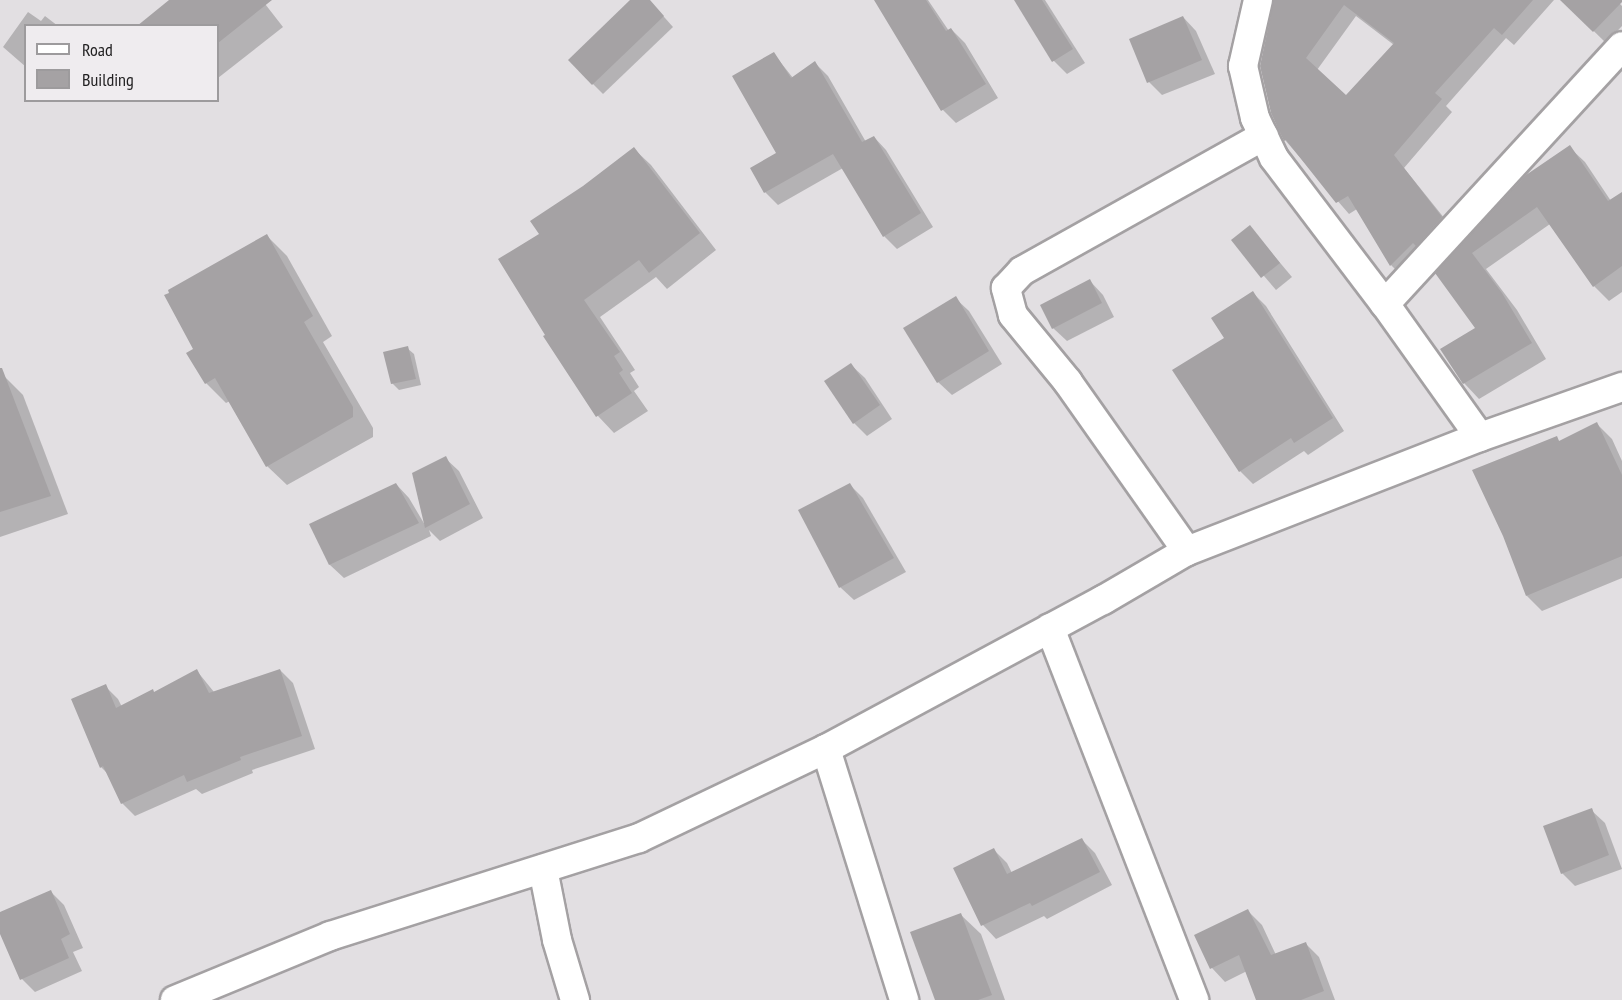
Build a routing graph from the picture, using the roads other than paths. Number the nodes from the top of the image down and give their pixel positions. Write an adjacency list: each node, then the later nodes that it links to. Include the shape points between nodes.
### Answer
1 (1258, 0): 3 (street, via 1243,66 1255,118)
2 (1622, 46): 4 (street)
3 (1264, 136): 4 (street, via 1274,158); 7 (street, via 1022,270 1006,288 1013,315 1068,382)
4 (1385, 304): 6 (street)
5 (1622, 387): 6 (street)
6 (1480, 437): 7 (street)
7 (1187, 551): 8 (street)
8 (1050, 628): 9 (street); 14 (street)
9 (826, 749): 10 (street, via 639,838); 13 (street)
10 (543, 869): 11 (street, via 330,936); 12 (street, via 556,940)
11 (175, 1000)
12 (575, 1000)
13 (904, 1000)
14 (1194, 1000)

